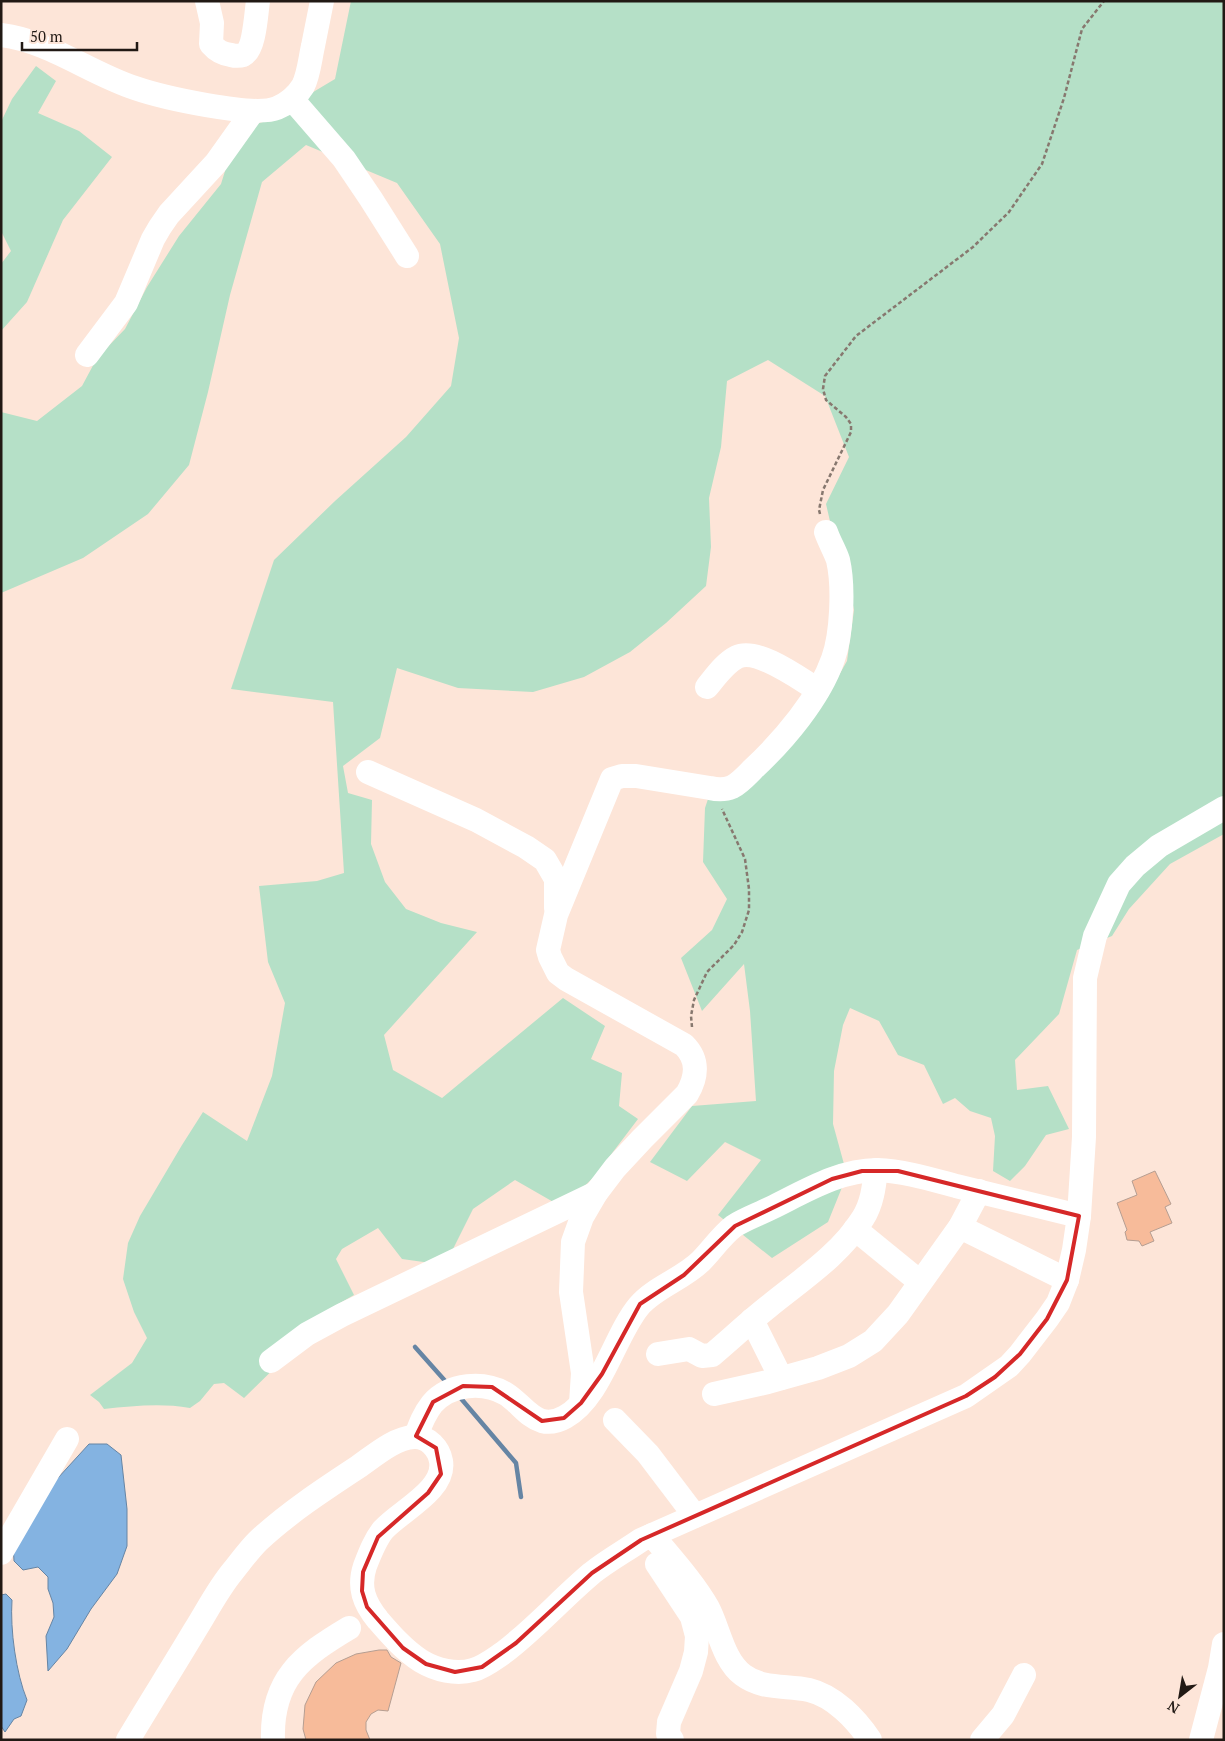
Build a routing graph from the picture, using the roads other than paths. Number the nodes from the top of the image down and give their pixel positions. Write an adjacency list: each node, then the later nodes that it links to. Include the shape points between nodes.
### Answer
1 (207, 1): 2 (street, via 212,23 211,44 224,54 235,56 243,55 249,49)
2 (258, 1)
3 (322, 1): 5 (street, via 308,73)
4 (1, 36): 6 (street, via 17,37 45,46 143,91)
5 (292, 99): 6 (street, via 276,109); 7 (street, via 344,159)
6 (253, 111): 8 (street, via 216,163 160,227 126,303)
7 (407, 256)
8 (87, 355)
9 (826, 532): 11 (street, via 838,560 841,618 833,659)
10 (707, 687): 11 (street, via 727,664 739,656 753,655)
11 (818, 690): 14 (street, via 794,727 757,766 730,788 718,790 636,776 612,779)
12 (368, 772): 14 (street, via 476,820 545,860 556,879)
13 (1224, 808): 18 (street, via 1160,846 1135,866 1119,884 1095,936 1085,978 1084,1137)
14 (556, 915): 17 (street, via 548,950 558,973 684,1044 692,1040 695,1065 692,1086 687,1094)
15 (876, 1170): 16 (street, via 898,1171); 20 (street, via 872,1195 864,1217); 28 (street, via 832,1179 735,1226 684,1275 640,1304 602,1374)
16 (979, 1191): 18 (street); 19 (street)
17 (596, 1192): 25 (street, via 342,1315 307,1334); 28 (street, via 573,1242 571,1264 571,1292 584,1379)
18 (1079, 1216): 21 (street)
19 (960, 1227): 21 (street); 22 (street)
20 (855, 1229): 22 (street); 23 (street, via 823,1263)
21 (1067, 1280): 32 (street, via 1058,1302 1025,1349 1009,1366 966,1396)
22 (920, 1282): 26 (street, via 874,1342 818,1368)
23 (752, 1320): 24 (street, via 712,1355 702,1356 689,1349); 26 (street)
24 (658, 1354)
25 (271, 1361)
26 (781, 1378): 27 (street)
27 (714, 1394)
28 (581, 1403): 30 (street, via 572,1413 551,1422 534,1417 508,1395 492,1387 455,1389 433,1402)
29 (615, 1420): 32 (street, via 648,1454)
30 (416, 1436): 33 (street, via 436,1448 442,1464 441,1474 428,1493 378,1537 363,1572 362,1591 367,1607 386,1630 410,1653 435,1668 455,1672 482,1667 516,1643 592,1573); 39 (street, via 381,1452 292,1513 257,1542 230,1574)
31 (67, 1439): 34 (street)
32 (695, 1516): 33 (street)
33 (647, 1537): 41 (street, via 692,1617 698,1636 691,1671 669,1722 668,1734); 42 (street, via 696,1590 732,1664 742,1674 756,1683 823,1694 843,1709)
34 (1, 1552)
35 (349, 1628): 40 (street, via 314,1650 289,1676 276,1705)
36 (1224, 1644): 43 (street)
37 (1024, 1675): 38 (street, via 1003,1716)
38 (986, 1739)
39 (128, 1740)
40 (273, 1740)
41 (672, 1740)
42 (870, 1740)
43 (1201, 1740)

